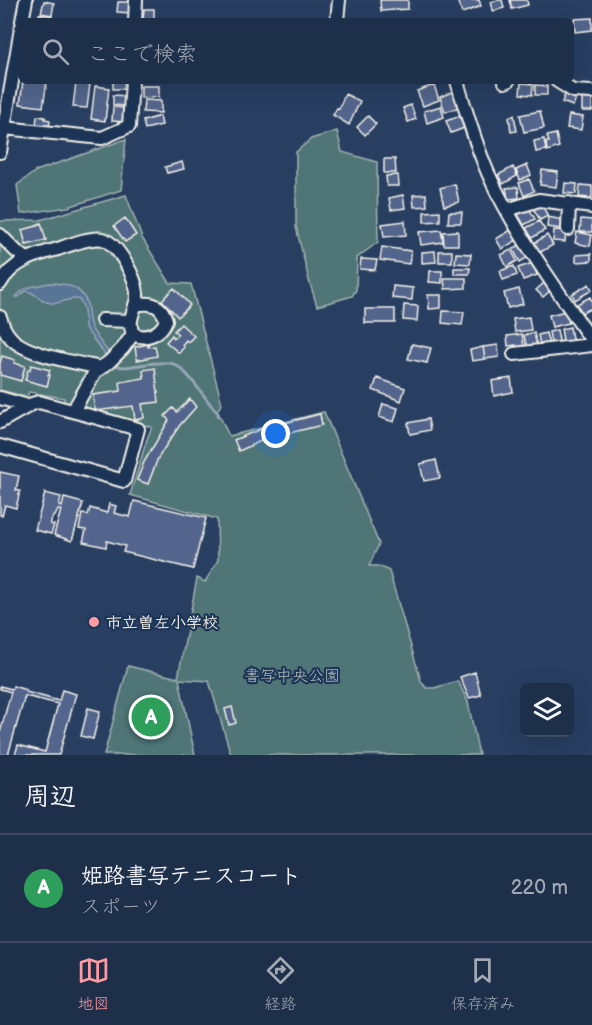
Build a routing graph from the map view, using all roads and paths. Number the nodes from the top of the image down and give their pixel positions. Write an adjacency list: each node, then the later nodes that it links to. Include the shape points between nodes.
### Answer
1 (26, 0): 4 (street)
2 (136, 0): 5 (street)
3 (339, 0): 6 (street)
4 (23, 18)
5 (135, 18)
6 (338, 18)
7 (18, 46): 12 (street)
8 (132, 84): 12 (street, via 129,126 102,138)
9 (458, 84): 16 (street, via 487,171)
10 (561, 84): 11 (street, via 573,92)
11 (592, 92)
12 (4, 128): 13 (street)
13 (0, 152)
14 (569, 203): 15 (street); 16 (street, via 539,200); 17 (street)
15 (592, 207)
16 (507, 210): 25 (street)
17 (568, 229)
18 (0, 235): 19 (street)
19 (25, 260): 20 (street, via 9,270); 21 (street, via 90,239 102,239 116,249 135,283)
20 (0, 284)
21 (135, 305): 24 (street); 24 (street, via 153,305 166,320 154,334 138,336)
22 (0, 317): 28 (street, via 10,338 20,346)
23 (102, 320): 24 (street)
24 (131, 328): 29 (street)
25 (592, 341)
26 (592, 345): 27 (street)
27 (514, 354)
28 (78, 363): 29 (street); 30 (street)
29 (108, 363): 30 (street, via 95,372)
30 (89, 383): 33 (street)
31 (0, 398): 32 (street)
32 (28, 406): 33 (street, via 39,402); 34 (street)
33 (73, 411): 35 (street, via 138,429 124,482)
34 (0, 422)
35 (0, 446)

